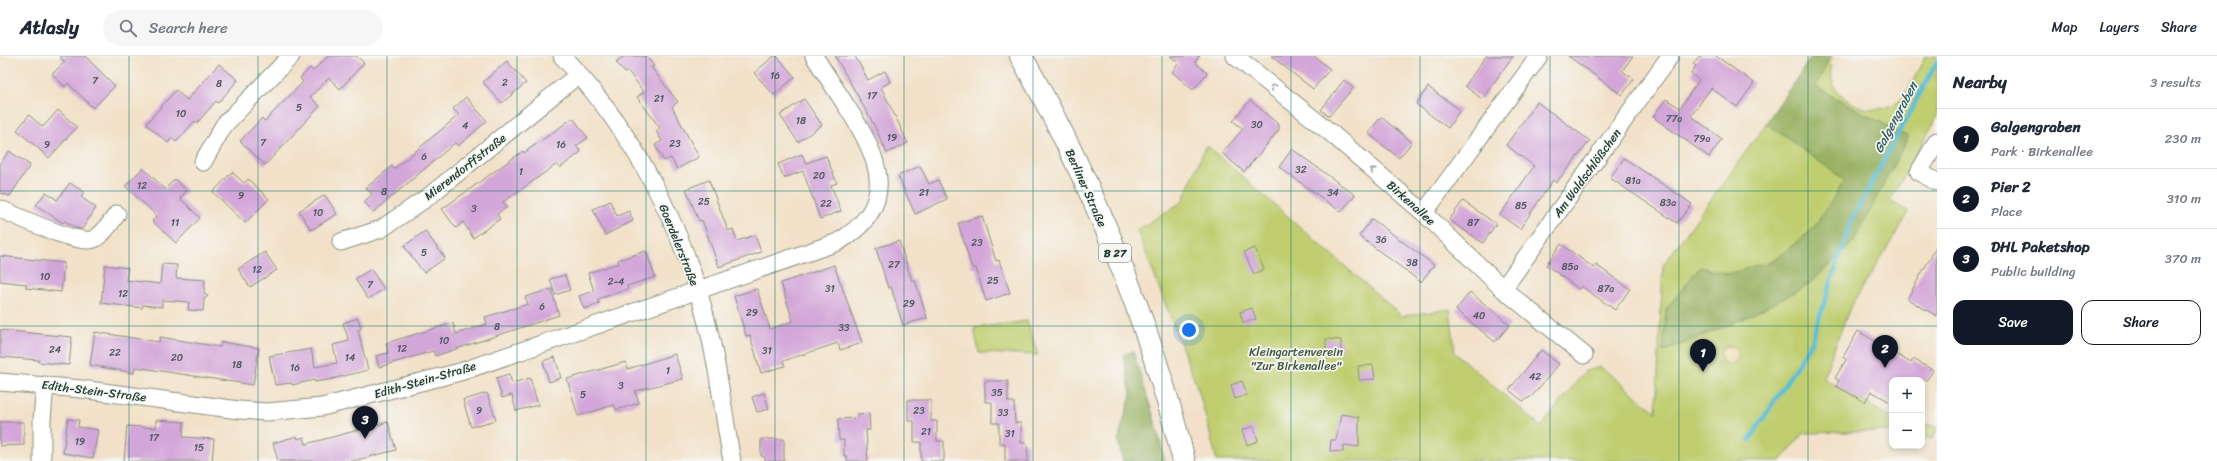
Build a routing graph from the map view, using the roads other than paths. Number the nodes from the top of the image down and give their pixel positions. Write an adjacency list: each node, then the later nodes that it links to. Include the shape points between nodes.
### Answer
1 (291, 56): 10 (street, via 224,125)
2 (562, 56): 8 (street, Goerdelerstraße)
3 (814, 56): 16 (street, Edith-Stein-Straße, via 856,122 877,165 878,193 870,214 851,234 838,242)
4 (1021, 56): 23 (highway, Berliner Straße / B 27, via 1074,158 1122,269 1160,373)
5 (1539, 56): 13 (street)
6 (1670, 56): 17 (street, Am Waldschlößchen)
7 (1241, 58): 13 (street, Birkenallee, one-way to 7)
8 (579, 74): 15 (street, Mierendorffstraße, via 428,197 381,229); 16 (street, Goerdelerstraße, via 609,113 644,168 674,225)
9 (1937, 141): 11 (street, via 1919,172)
10 (203, 162)
11 (1937, 182)
12 (0, 209): 14 (street, via 69,237 88,241 100,236)
13 (1424, 213): 17 (street, Birkenallee)
14 (117, 214)
15 (341, 242)
16 (697, 289): 20 (street, Edith-Stein-Straße, via 460,372 322,407 267,412 239,410); 22 (street, Goerdelerstraße, via 708,328)
17 (1503, 289): 18 (street, Birkenallee)
18 (1584, 356)
19 (0, 382): 20 (street, Edith-Stein-Straße)
20 (45, 385): 21 (street)
21 (42, 461)
22 (732, 461)
23 (1184, 461)

